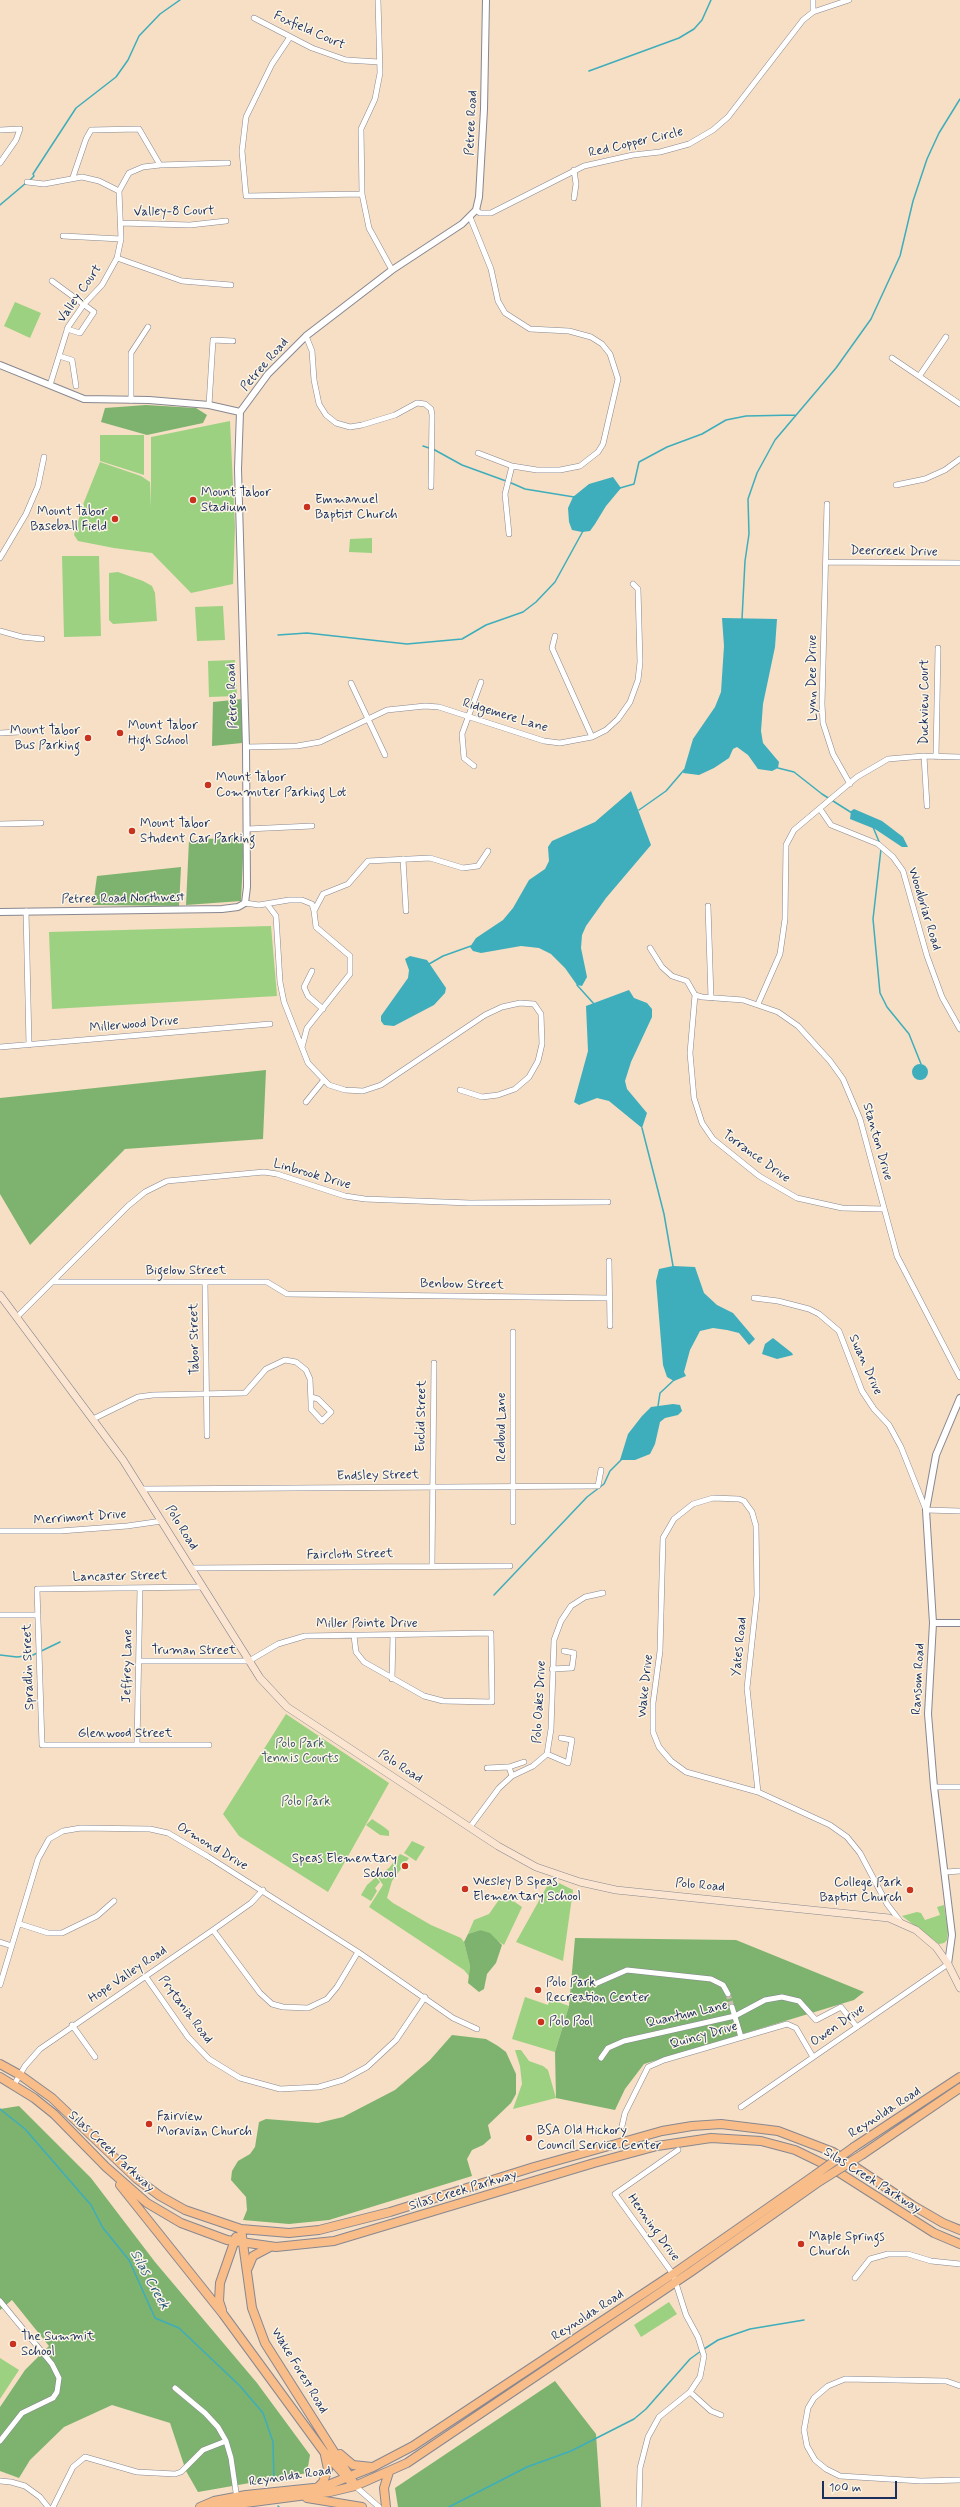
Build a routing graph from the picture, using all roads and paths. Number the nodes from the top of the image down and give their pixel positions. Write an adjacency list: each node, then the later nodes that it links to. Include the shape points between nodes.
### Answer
1 (378, 0): 8 (street)
2 (486, 0): 19 (street, Petree Road, via 481,166)
3 (813, 0): 5 (street)
4 (849, 0): 5 (street, Red Copper Circle)
5 (813, 12): 13 (street, Red Copper Circle, via 795,30 736,108 713,130 682,147 622,157)
6 (254, 18): 7 (street, Foxfield Court)
7 (290, 37): 8 (street, Foxfield Court, via 346,60); 17 (street, via 272,64 246,117 242,151 246,196)
8 (379, 62): 17 (street, via 379,86 361,129)
9 (0, 130): 11 (street, via 20,129)
10 (228, 163): 12 (street)
11 (0, 164)
12 (160, 165): 14 (street, via 139,129 91,130); 16 (street, via 143,167 129,173)
13 (574, 170): 18 (street); 19 (street, Red Copper Circle, via 530,195 490,212 480,213)
14 (74, 177): 15 (street, via 44,184); 16 (street, via 91,178)
15 (27, 182)
16 (119, 191): 22 (street, Valley Court)
17 (362, 194): 26 (street, via 369,228)
18 (574, 198)
19 (476, 210): 20 (street, Petree Road)
20 (470, 217): 26 (street, Petree Road); 48 (street, via 491,269 498,301 505,313 530,329 569,331 591,336 609,351 617,370 618,384 605,438 601,448 591,458 580,466 560,470 544,471)
21 (226, 222): 22 (street, Valley-8 Court, via 190,225)
22 (122, 223): 24 (street, Valley Court)
23 (63, 236): 24 (street)
24 (122, 239): 25 (street, Valley Court)
25 (116, 258): 28 (street, via 182,281); 29 (street, Valley Court, via 102,285)
26 (392, 270): 32 (street, Petree Road)
27 (52, 281): 29 (street)
28 (230, 284)
29 (84, 304): 31 (street, Valley Court); 31 (street, via 94,312 80,333)
30 (148, 327): 41 (street, via 131,353)
31 (67, 329): 35 (street, Valley Court)
32 (306, 336): 44 (street, Petree Road, via 268,374); 50 (street, via 312,350 314,380 320,404 326,415 336,423 350,427 362,426 395,416 417,403 425,404 431,409)
33 (946, 337): 38 (street)
34 (233, 341): 43 (street, via 213,340)
35 (59, 356): 39 (street, Valley Court); 40 (street, via 72,360)
36 (892, 358): 38 (street)
37 (0, 365): 39 (street)
38 (920, 375): 42 (street)
39 (50, 385): 41 (street, via 84,399)
40 (76, 386)
41 (131, 400): 43 (street)
42 (960, 404)
43 (209, 406): 44 (street)
44 (240, 412): 68 (street, Petree Road, via 238,469)
45 (478, 453): 48 (street)
46 (44, 457): 53 (street, via 38,486 29,507)
47 (960, 459): 49 (street, via 945,470 925,479)
48 (512, 466): 52 (street, via 506,494)
49 (896, 485)
50 (431, 487)
51 (828, 504): 54 (street, Lynn Dee Drive)
52 (509, 534)
53 (1, 554)
54 (827, 562): 55 (street, Deercreek Drive); 74 (street, Lynn Dee Drive, via 823,723 833,754)
55 (960, 563)
56 (633, 584): 67 (street, Ridgemere Lane, via 638,589 638,680 630,702 618,719 606,730)
57 (0, 631): 59 (street)
58 (554, 636): 67 (street, via 552,648)
59 (42, 639)
60 (938, 648): 71 (street, Duckview Court)
61 (481, 682): 63 (street)
62 (351, 683): 64 (street)
63 (468, 717): 64 (street, Ridgemere Lane, via 439,707 425,706 387,710); 67 (street, Ridgemere Lane, via 544,741 560,743); 73 (street, via 462,734 462,746 464,758)
64 (369, 719): 68 (street, Ridgemere Lane, via 320,742 297,746); 69 (street)
65 (38, 731): 66 (street)
66 (0, 733)
67 (592, 737)
68 (246, 747): 80 (street, Petree Road)
69 (385, 755)
70 (924, 756): 71 (street); 74 (street, via 888,759 864,772); 75 (street)
71 (936, 756): 72 (street)
72 (960, 757)
73 (474, 766)
74 (850, 784): 76 (street)
75 (927, 806)
76 (820, 809): 94 (street, via 798,826 788,840 785,919 780,954); 97 (street, Woodbriar Road, via 831,825 878,844 893,857 903,871 927,956 942,997)
77 (41, 823): 78 (street)
78 (0, 824)
79 (312, 826): 80 (street)
80 (247, 829): 83 (street, Petree Road)
81 (488, 851): 82 (street, via 478,866 463,868 430,858)
82 (403, 859): 87 (street, via 368,861 348,884 323,894); 88 (street)
83 (245, 903): 84 (street); 86 (street, Petree Road Northwest, via 238,907 222,909)
84 (267, 904): 87 (street, via 302,900 312,904); 100 (street, via 276,916 280,982 284,1002)
85 (708, 906): 93 (street)
86 (26, 911): 89 (street, Petree Road Northwest); 98 (street)
87 (314, 911): 95 (street, via 316,927 350,956 350,974)
88 (406, 911)
89 (0, 912)
90 (650, 948): 92 (street, via 672,976 687,981)
91 (312, 971): 95 (street, via 304,987 308,996)
92 (694, 995): 93 (street, Stanton Drive); 105 (street, Torrance Drive, via 690,1053 694,1098 702,1123 713,1139 727,1153 765,1180 797,1198 842,1208)
93 (711, 998): 94 (street, Stanton Drive, via 743,1000)
94 (758, 1004): 105 (street, Stanton Drive, via 778,1012 798,1026 843,1079 860,1119)
95 (323, 1009): 100 (street, via 307,1028)
96 (270, 1024): 98 (street, Millerwood Drive)
97 (960, 1029)
98 (29, 1045): 99 (street, Millerwood Drive)
99 (0, 1047)
100 (302, 1047): 101 (street, via 308,1063)
101 (323, 1081): 102 (street, via 345,1090 363,1091 382,1085 485,1015 502,1007 520,1003 534,1004 541,1014 542,1044 538,1061 529,1077 515,1089 498,1095 482,1097); 103 (street)
102 (460, 1090)
103 (306, 1102)
104 (608, 1202): 107 (street, Linbrook Drive, via 470,1203 365,1199 345,1196 264,1172 167,1181 145,1192 128,1206)
105 (884, 1209): 117 (street, Stanton Drive, via 897,1256)
106 (609, 1261): 111 (street)
107 (53, 1282): 108 (street, Bigelow Street); 113 (street, Linbrook Drive)
108 (205, 1282): 109 (street, Bigelow Street, via 267,1282 287,1294); 118 (street, Tabor Street)
109 (315, 1294): 111 (street, Benbow Street)
110 (0, 1295): 113 (main road, Polo Road)
111 (609, 1298): 114 (street)
112 (754, 1298): 128 (street, Swan Drive, via 809,1309 839,1331 862,1390 874,1409 889,1425 901,1447)
113 (17, 1317): 121 (main road, Polo Road)
114 (610, 1326)
115 (513, 1332): 124 (street, Redbud Lane)
116 (434, 1363): 125 (street, Euclid Street)
117 (960, 1377)
118 (206, 1395): 119 (street, via 248,1392 266,1369 285,1360 296,1362 306,1370 310,1380); 121 (street, via 138,1397); 122 (street, Tabor Street)
119 (311, 1397): 119 (street, via 318,1399 331,1412 322,1421 311,1409)
120 (960, 1398): 128 (street, Ransom Road, via 936,1455)
121 (93, 1419): 126 (main road, Polo Road)
122 (207, 1436)
123 (601, 1470): 124 (street, Endsley Street, via 598,1486)
124 (514, 1485): 125 (street, Endsley Street); 131 (street, Redbud Lane)
125 (433, 1486): 126 (street, Endsley Street); 133 (street, Euclid Street)
126 (142, 1490): 130 (main road, Polo Road)
127 (747, 1505): 162 (street, Yates Road, via 756,1526 758,1568 747,1688); 162 (street, Wake Drive, via 739,1498 713,1498 693,1504 674,1519 663,1538 660,1651 653,1703 653,1732 659,1747 671,1761 686,1772)
128 (926, 1510): 129 (street); 142 (street, Ransom Road)
129 (960, 1511)
130 (162, 1521): 132 (street, Merrimont Drive, via 60,1531); 135 (main road, Polo Road)
131 (513, 1522)
132 (0, 1531)
133 (432, 1565): 134 (street, Faircloth Street); 135 (street, Faircloth Street)
134 (510, 1566)
135 (191, 1568): 136 (main road, Polo Road)
136 (203, 1587): 137 (street, Lancaster Street); 148 (main road, Polo Road)
137 (140, 1588): 138 (street, Lancaster Street); 147 (street, Jeffrey Lane)
138 (37, 1589): 141 (street, Spradlin Street)
139 (603, 1593): 149 (street, Polo Oaks Drive, via 586,1596 571,1606 561,1621 554,1640)
140 (0, 1615): 141 (street)
141 (38, 1615): 152 (street, Spradlin Street)
142 (933, 1623): 143 (street); 160 (street, Ransom Road, via 928,1714)
143 (960, 1623)
144 (393, 1635): 145 (street, Miller Pointe Drive); 150 (street); 150 (street, Miller Pointe Drive, via 492,1633 492,1702 435,1700)
145 (354, 1636): 148 (street, Miller Pointe Drive, via 299,1636 278,1644); 150 (street, via 356,1652 360,1659)
146 (564, 1651): 149 (street, via 574,1653 572,1668)
147 (139, 1661): 148 (street, Truman Street); 153 (street, Jeffrey Lane)
148 (249, 1661): 163 (main road, Polo Road, via 263,1684 287,1707)
149 (552, 1668): 155 (street, Polo Oaks Drive, via 551,1729)
150 (392, 1679)
151 (561, 1738): 155 (street, via 572,1740 568,1764)
152 (42, 1744): 153 (street, Glenwood Street)
153 (137, 1745): 154 (street, Glenwood Street)
154 (209, 1745)
155 (547, 1754): 159 (street, Polo Oaks Drive, via 533,1766)
156 (524, 1762): 157 (street)
157 (509, 1767): 158 (street); 159 (street)
158 (487, 1768)
159 (512, 1776): 163 (street, Polo Oaks Drive, via 499,1788)
160 (934, 1787): 161 (street); 165 (street, Ransom Road)
161 (960, 1787)
162 (758, 1792): 168 (street, Wake Drive, via 830,1825 847,1837 860,1853 887,1904)
163 (470, 1827): 168 (main road, Polo Road, via 536,1867 586,1884 622,1890 877,1915)
164 (960, 1871): 165 (street)
165 (946, 1872): 174 (street, Ransom Road, via 952,1936)
166 (262, 1890): 169 (street, Ormond Drive, via 168,1833 127,1828 72,1829 52,1836 41,1851); 170 (street, Hope Valley Road, via 251,1903); 173 (street, Ormond Drive)
167 (114, 1901): 169 (street, via 86,1922 62,1933 48,1933)
168 (900, 1921): 174 (main road, Polo Road, via 927,1938)
169 (20, 1924): 172 (street, Ormond Drive)
170 (213, 1930): 173 (street, via 260,1993 272,2004 283,2007 308,2008 326,1999 337,1987); 175 (street, Hope Valley Road)
171 (0, 1942): 172 (street)
172 (12, 1946): 176 (street, Ormond Drive)
173 (358, 1952): 180 (street, Ormond Drive)
174 (948, 1964): 178 (main road, Polo Road); 184 (street, Owen Drive)
175 (146, 1977): 180 (street, Prytania Road, via 185,2033 209,2059 240,2078 280,2089 319,2088 343,2080 367,2067 393,2044); 183 (street, Hope Valley Road)
176 (0, 1984)
177 (595, 1984): 179 (street, via 627,1970 711,1979 723,1984)
178 (960, 1988)
179 (728, 1994)
180 (425, 1997): 185 (street, Ormond Drive, via 453,2018)
181 (732, 2007): 182 (street)
182 (735, 2016): 184 (street, Quantum Lane, via 765,2000 782,1997 799,2001 816,2020 841,2007); 186 (street); 189 (street, Quantum Lane, via 624,2042 608,2048)
183 (72, 2025): 187 (street); 191 (street, Hope Valley Road, via 40,2048)
184 (857, 2027): 188 (street, Owen Drive)
185 (477, 2029)
186 (741, 2037): 188 (street, Quincy Drive, via 787,2024 796,2028); 197 (street, Quincy Drive, via 664,2060 648,2068 625,2113)
187 (95, 2057)
188 (813, 2057): 196 (street, Owen Drive)
189 (600, 2058)
190 (0, 2064): 191 (main road, Silas Creek Parkway)
191 (20, 2075): 194 (street, Hope Valley Road); 201 (main road, Silas Creek Parkway, via 74,2117 132,2174 160,2196 191,2213)
192 (0, 2077): 194 (main road, Silas Creek Parkway)
193 (960, 2077): 200 (main road, Reynolda Road, bridge, via 854,2147)
194 (14, 2085): 199 (main road, Silas Creek Parkway, via 54,2114)
195 (960, 2088): 200 (main road, Reynolda Road, bridge, via 863,2154)
196 (741, 2107)
197 (622, 2126)
198 (678, 2150): 209 (street, Henning Drive, via 615,2194)
199 (106, 2167): 203 (main road, Silas Creek Parkway, via 160,2212 202,2232); 212 (main road, Wake Forest Road)
200 (818, 2178): 209 (main road, Reynolda Road)
201 (241, 2229): 202 (main road, Silas Creek Parkway, via 289,2233 319,2230 390,2212 534,2167 662,2131 721,2124 778,2131 833,2152 912,2205); 203 (main road, Wake Forest Road); 204 (main road, Wake Forest Road)
202 (960, 2230)
203 (234, 2241): 204 (main road, Silas Creek Parkway); 212 (main road, Wake Forest Road, via 219,2293)
204 (243, 2242): 206 (main road, Silas Creek Parkway); 208 (main road, Wake Forest Road)
205 (960, 2244): 206 (main road, Silas Creek Parkway, via 934,2233 832,2168 795,2150 761,2142 711,2138 684,2140 594,2163 334,2241 301,2246)
206 (273, 2246): 208 (main road, via 253,2256)
207 (960, 2264): 210 (street, via 932,2261 908,2254 888,2254 870,2260)
208 (247, 2274): 219 (main road, Wake Forest Road, via 252,2308 265,2344)
209 (675, 2278): 215 (street, Henning Drive, via 686,2315 704,2356 700,2377); 221 (main road, Reynolda Road, via 413,2446); 222 (main road, Reynolda Road, via 407,2463)
210 (855, 2278)
211 (0, 2301): 217 (street, via 52,2364 59,2381 53,2398 22,2413)
212 (224, 2314): 220 (main road, Wake Forest Road)
213 (960, 2386): 224 (street, via 946,2381 845,2379 828,2386 812,2402 804,2430 807,2446 816,2460 840,2476 863,2479)
214 (175, 2388): 218 (street, via 206,2413)
215 (690, 2392): 216 (street, via 702,2404); 237 (street, Henning Drive, via 659,2417 648,2437 640,2468)
216 (721, 2415)
217 (0, 2441)
218 (226, 2441): 229 (street); 231 (street, via 203,2450 181,2472 175,2474 137,2472 86,2457 73,2467 54,2500)
219 (334, 2449): 221 (main road, via 353,2464); 223 (main road, Wake Forest Road)
220 (324, 2452): 223 (main road, Wake Forest Road); 227 (main road, via 328,2469 323,2482)
221 (373, 2468): 223 (main road, Reynolda Road)
222 (389, 2472): 226 (main road, Reynolda Road); 236 (main road, via 384,2488)
223 (349, 2478): 226 (main road, Wake Forest Road); 227 (main road, Reynolda Road)
224 (960, 2480)
225 (0, 2481): 230 (street, via 25,2486)
226 (355, 2486): 228 (main road, Reynolda Road); 235 (street, Wake Forest Road)
227 (317, 2488): 229 (main road, Reynolda Road)
228 (295, 2497): 229 (main road, Reynolda Road); 234 (main road)
229 (238, 2500): 232 (main road, Reynolda Road, via 214,2501); 233 (main road, Reynolda Road)
230 (48, 2507)
231 (53, 2507)
232 (200, 2507)
233 (215, 2507)
234 (362, 2507)
235 (379, 2507)
236 (386, 2507)
237 (639, 2507)

